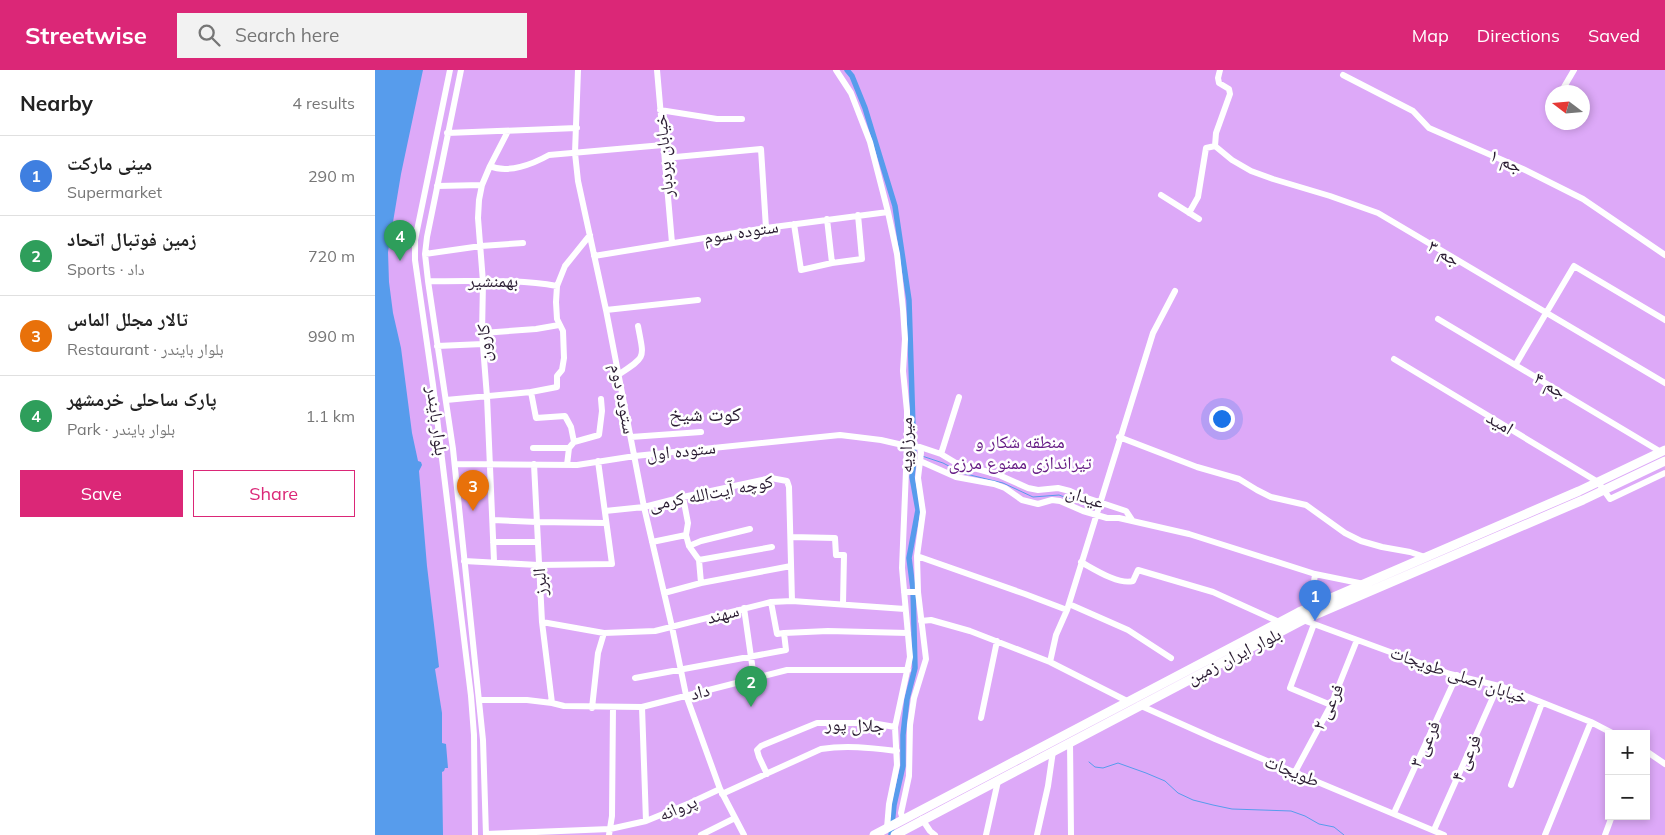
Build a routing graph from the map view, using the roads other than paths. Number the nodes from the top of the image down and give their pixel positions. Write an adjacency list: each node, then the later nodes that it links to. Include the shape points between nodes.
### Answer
1 (450, 70): 57 (street, بلوار بایندر, via 415,240 418,287)
2 (461, 70): 14 (street, بلوار بایندر)
3 (578, 70): 12 (street, ستوده دوم)
4 (657, 70): 10 (street, خیابان بردبار)
5 (836, 70): 23 (street, میرزاویه, via 851,92)
6 (1221, 70): 16 (street, via 1219,83 1229,89 1230,94)
7 (1574, 70): 9 (street)
8 (1343, 75): 35 (street, جم ۱, via 1413,111 1429,128 1583,199)
9 (1565, 85)
10 (660, 110): 11 (street); 15 (street, خیابان بردبار)
11 (742, 119)
12 (577, 128): 13 (street); 17 (street, ستوده دوم)
13 (508, 131): 14 (street); 19 (street, کارون)
14 (447, 133): 21 (street, بلوار بایندر)
15 (663, 145): 17 (street); 18 (street, خیابان بردبار)
16 (1215, 146): 24 (street, via 1206,148 1198,197); 44 (street, جم ۳, via 1251,170 1378,214)
17 (575, 152): 19 (street, via 549,155 519,167 498,170); 30 (street, ستوده دوم)
18 (665, 158): 29 (street, via 761,149); 32 (street, خیابان بردبار)
19 (490, 166): 20 (street, کارون)
20 (482, 185): 21 (street); 33 (street, کارون, via 479,200)
21 (437, 186): 34 (street, بلوار بایندر)
22 (1161, 195): 24 (street)
23 (888, 212): 25 (street, ستوده سوم); 67 (street, میرزاویه, via 897,254 902,306)
24 (1189, 213): 27 (street)
25 (858, 215): 26 (street, ستوده سوم); 37 (street, via 862,259)
26 (827, 219): 28 (street, ستوده سوم); 37 (street)
27 (1199, 219)
28 (794, 224): 29 (street, ستوده سوم); 37 (street, via 801,270)
29 (766, 228): 32 (street, ستوده سوم)
30 (590, 236): 36 (street, ستوده دوم); 40 (street, via 565,266)
31 (523, 243): 33 (street)
32 (672, 243): 36 (street, ستوده سوم)
33 (481, 246): 34 (street); 39 (street, کارون)
34 (425, 254): 38 (street, بلوار بایندر)
35 (1665, 255)
36 (594, 256): 43 (street, ستوده دوم)
37 (832, 264)
38 (428, 281): 39 (street, بهمنشیر); 51 (street, بلوار بایندر)
39 (483, 282): 40 (street, بهمنشیر, via 531,281); 49 (street, کارون)
40 (557, 286): 47 (street)
41 (1175, 291): 65 (street, via 1153,333)
42 (698, 300): 43 (street)
43 (606, 310): 54 (street, ستوده دوم)
44 (1547, 313): 46 (street, via 1574,266); 53 (street); 56 (street, جم ۳)
45 (1438, 319): 53 (street, جم ۴)
46 (1665, 320)
47 (559, 325): 49 (street); 58 (street, via 563,331 565,358 557,376 557,387)
48 (638, 326): 54 (street, via 643,352 641,358)
49 (482, 333): 50 (street, کارون)
50 (483, 344): 51 (street); 59 (street, کارون)
51 (437, 346): 55 (street, بلوار بایندر)
52 (1394, 359): 81 (street, امید)
53 (1516, 364): 70 (street, جم ۴)
54 (618, 375): 64 (street, ستوده دوم)
55 (444, 383): 57 (street); 62 (street, بلوار بایندر)
56 (1665, 383)
57 (433, 385): 109 (street, بلوار بایندر)
58 (531, 392): 59 (street); 66 (street, via 536,418 565,416)
59 (487, 397): 62 (street); 78 (street, کارون)
60 (959, 397): 72 (street)
61 (601, 399): 66 (street, via 599,435)
62 (446, 400): 76 (street, بلوار بایندر)
63 (701, 432): 64 (street)
64 (631, 437): 73 (street, ستوده دوم)
65 (1119, 438): 83 (street); 100 (street, via 1239,479 1271,496 1306,505 1361,541)
66 (574, 442): 69 (street)
67 (908, 446): 71 (street, ستوده اول); 73 (street, ستوده اول, via 840,435); 112 (street, میرزاویه, via 902,568)
68 (533, 448): 69 (street)
69 (569, 448): 79 (street)
70 (1663, 451): 81 (main road, بلوار ایران زمین)
71 (920, 453): 72 (street, عیدان); 86 (street, عیدان, via 956,477 994,484 1022,500 1038,504 1060,501); 99 (street, via 918,478 923,512)
72 (941, 454): 83 (street, عیدان, via 957,463 999,475 1028,488 1058,488)
73 (635, 456): 74 (street, ستوده اول); 84 (street, ستوده دوم)
74 (598, 461): 79 (street, ستوده اول); 85 (street)
75 (1665, 461): 81 (main road, بلوار ایران زمین)
76 (455, 464): 78 (street, ستوده اول); 102 (street, بلوار بایندر)
77 (534, 464): 78 (street, ستوده اول); 79 (street, ستوده اول); 89 (street, البرز)
78 (490, 465): 87 (street, کارون)
79 (567, 465)
80 (1665, 473): 81 (street, امید, via 1610,500)
81 (1601, 486): 100 (main road, بلوار ایران زمین); 121 (main road, بلوار ایران زمین)
82 (683, 497): 84 (street, کوچه آیت‌الله کرمی); 92 (street, via 688,523); 93 (street, کوچه آیت‌الله کرمی, via 771,478 787,481)
83 (1099, 502): 86 (street); 88 (street, عیدان, via 1126,510)
84 (644, 507): 85 (street, کوچه آیت‌الله کرمی); 96 (street, ستوده دوم)
85 (605, 511): 90 (street)
86 (1095, 515): 88 (street, عیدان); 104 (street)
87 (493, 520): 89 (street); 94 (street, کارون)
88 (1132, 520): 107 (street, عیدان, via 1189,534)
89 (537, 522): 90 (street); 95 (street, البرز)
90 (607, 523): 105 (street, via 612,564)
91 (750, 530): 97 (street)
92 (686, 535): 96 (street); 97 (street)
93 (791, 537): 106 (street, کوچه آیت‌الله کرمی); 116 (street, via 835,538 836,555 844,555)
94 (493, 542): 95 (street); 103 (street, کارون)
95 (538, 542): 105 (street, البرز)
96 (652, 542): 113 (street, ستوده دوم)
97 (689, 546): 101 (street)
98 (772, 547): 101 (street)
99 (917, 556): 112 (street); 118 (street)
100 (1425, 558): 111 (main road, بلوار ایران زمین)
101 (699, 560): 110 (street)
102 (464, 561): 103 (street); 108 (street, بلوار بایندر)
103 (494, 561): 105 (street)
104 (1081, 562): 118 (street); 124 (street, via 1128,582 1133,581 1138,570 1213,592)
105 (539, 564): 123 (street, البرز)
106 (791, 566): 110 (street); 114 (street, کوچه آیت‌الله کرمی)
107 (1315, 574): 111 (street, عیدان); 117 (street)
108 (466, 578): 109 (street); 142 (street, بلوار بایندر)
109 (456, 579): 176 (street, بلوار بایندر, via 474,735)
110 (701, 583): 113 (street)
111 (1364, 584): 117 (main road, بلوار ایران زمین)
112 (912, 592): 120 (street, میرزاویه); 122 (street)
113 (664, 593): 126 (street, ستوده دوم)
114 (792, 601): 115 (street, سهند); 116 (street, سهند)
115 (771, 602): 119 (street, سهند); 128 (street, via 777,634)
116 (843, 604): 120 (street, سهند)
117 (1311, 606): 124 (main road, بلوار ایران زمین)
118 (1068, 607): 133 (street, via 1128,630); 134 (street, via 1056,635)
119 (744, 608): 126 (street, سهند); 132 (street)
120 (905, 609): 129 (street, میرزاویه)
121 (1303, 620): 125 (street, خیابان اصلی طویجات); 146 (main road, بلوار ایران زمین)
122 (921, 621): 131 (street, via 931,620); 170 (street, via 926,659 913,698 909,776)
123 (542, 622): 127 (street, سهند); 143 (street, البرز)
124 (1279, 622): 144 (main road, بلوار ایران زمین)
125 (1314, 624): 130 (street, خیابان اصلی طویجات); 147 (street, via 1290,688)
126 (672, 627): 127 (street, سهند); 135 (street, ستوده دوم)
127 (604, 633): 150 (street, via 598,653)
128 (785, 633): 129 (street, via 828,630); 132 (street, via 786,650)
129 (908, 633): 136 (street, میرزاویه)
130 (1357, 640): 137 (street, خیابان اصلی طویجات); 147 (street, فرعی ۲)
131 (997, 641): 134 (street); 151 (street)
132 (751, 656): 135 (street); 139 (street)
133 (1171, 658)
134 (1051, 662): 144 (street)
135 (680, 669): 138 (street); 141 (street, ستوده دوم)
136 (908, 670): 139 (street, داد, via 787,670); 153 (street, میرزاویه)
137 (1457, 675): 140 (street, خیابان اصلی طویجات); 165 (street, فرعی ۳)
138 (635, 678)
139 (754, 678): 141 (street, داد)
140 (1498, 686): 145 (street, خیابان اصلی طویجات); 172 (street, فرعی ۴)
141 (686, 695): 149 (street, داد); 164 (street, ستوده دوم)
142 (479, 700): 143 (street, داد); 174 (street, بلوار بایندر)
143 (551, 701): 150 (street, داد, via 564,706)
144 (1127, 702): 170 (main road, بلوار ایران زمین)
145 (1541, 702): 152 (street, خیابان اصلی طویجات); 163 (street)
146 (1139, 705): 155 (main road, بلوار ایران زمین); 160 (street, طویجات)
147 (1331, 705): 160 (street, فرعی ۲)
148 (613, 707): 149 (street, داد); 150 (street, داد); 173 (street)
149 (642, 707): 169 (street)
150 (592, 708)
151 (981, 718)
152 (1591, 722): 154 (street, خیابان اصلی طویجات); 185 (street)
153 (895, 727): 156 (street, میرزاویه); 161 (street, جلال پور, via 872,723 817,723 757,750)
154 (1606, 730)
155 (1070, 742): 157 (main road, بلوار ایران زمین); 183 (street)
156 (897, 751): 161 (street, پروانه, via 821,748); 171 (street, میرزاویه)
157 (1053, 751): 162 (main road, بلوار ایران زمین); 182 (street)
158 (1650, 754): 159 (street)
159 (1665, 764)
160 (1295, 772): 165 (street, طویجات)
161 (767, 774): 164 (street, پروانه)
162 (998, 781): 167 (main road, بلوار ایران زمین); 181 (street)
163 (1511, 785)
164 (721, 792): 166 (street, ستوده دوم); 169 (street, پروانه)
165 (1394, 813): 172 (street, طویجات)
166 (735, 818): 177 (street); 178 (street, ستوده دوم)
167 (922, 819): 175 (main road, بلوار ایران زمین); 180 (street)
168 (1611, 820): 186 (street)
169 (645, 821): 173 (street, پروانه)
170 (901, 821): 171 (main road, بلوار ایران زمین)
171 (887, 828): 179 (main road)
172 (1434, 830): 184 (street, طویجات)
173 (610, 832): 174 (street, پروانه)
174 (485, 834)
175 (897, 834)
176 (475, 835)
177 (701, 835)
178 (744, 835)
179 (874, 835)
180 (935, 835)
181 (986, 835)
182 (1037, 835)
183 (1071, 835)
184 (1444, 835)
185 (1545, 835)
186 (1605, 835)

